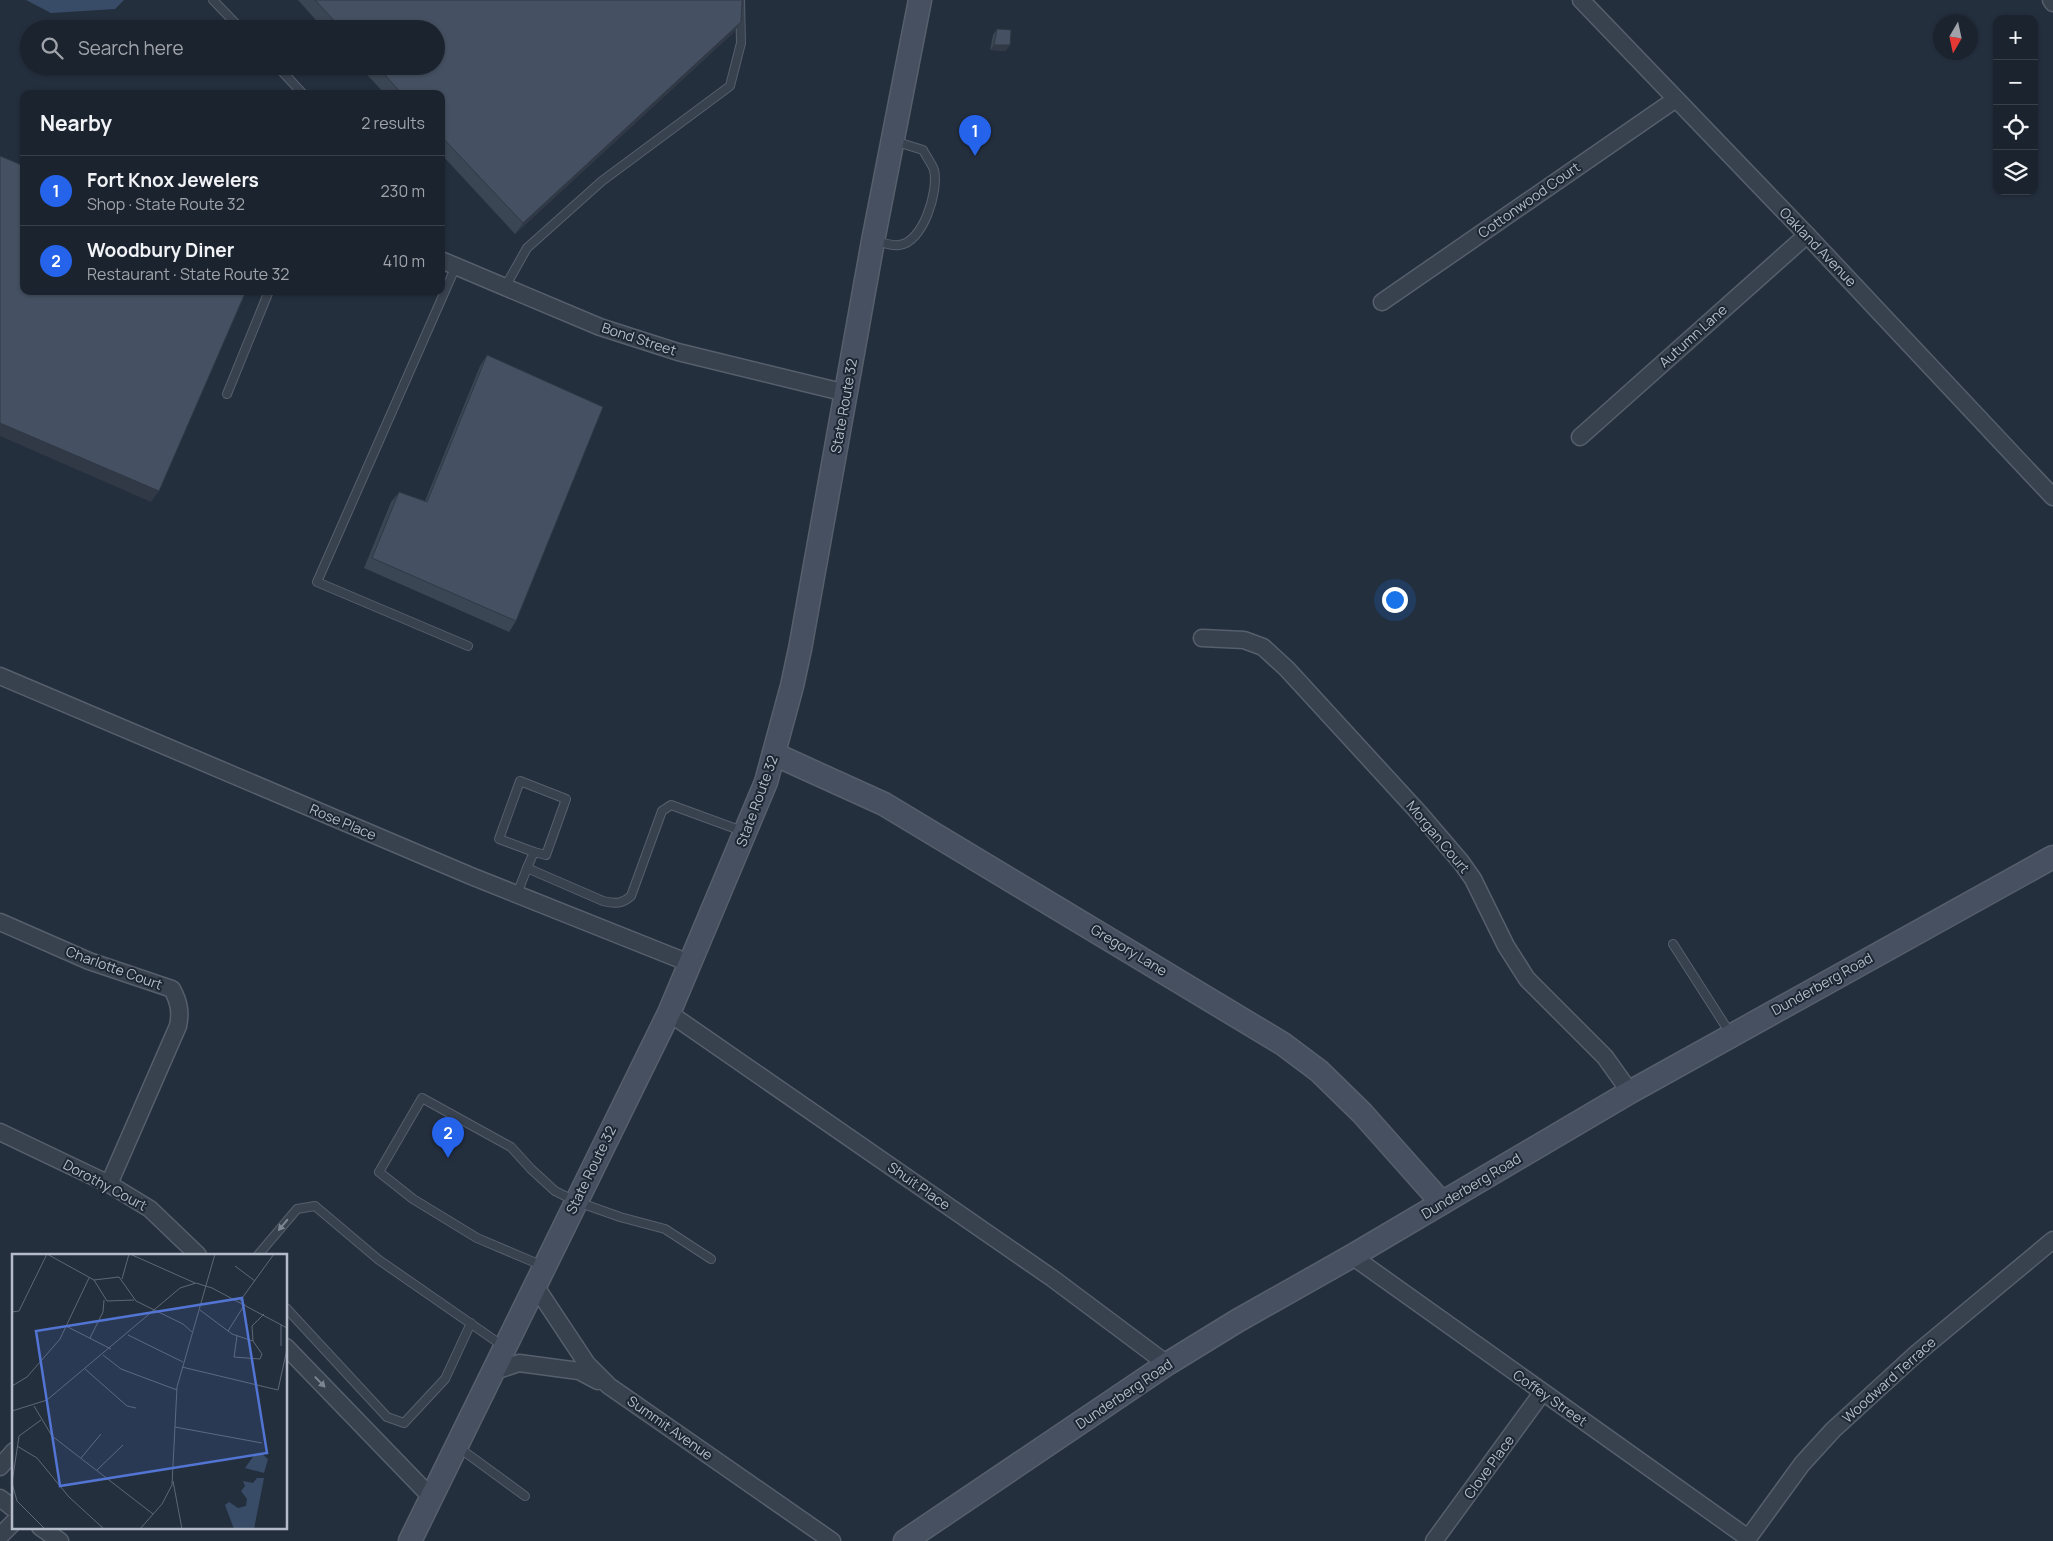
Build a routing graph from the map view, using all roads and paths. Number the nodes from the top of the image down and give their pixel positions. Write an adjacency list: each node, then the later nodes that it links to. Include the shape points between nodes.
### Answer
1 (214, 0): 7 (lane)
2 (740, 0): 15 (lane, via 741,43 730,86 602,181 527,248)
3 (920, 0): 11 (street, State Route 32)
4 (1581, 0): 10 (street, Oakland Avenue)
5 (2051, 0): 6 (street)
6 (2053, 3)
7 (233, 20)
8 (285, 75): 9 (lane)
9 (299, 90)
10 (1676, 99): 12 (street, Oakland Avenue); 18 (street, Cottonwood Court)
11 (892, 140): 13 (street, State Route 32); 13 (lane, via 922,150 934,170 934,188 928,214 918,235 900,245)
12 (1807, 235): 21 (street, Autumn Lane); 22 (street, Oakland Avenue)
13 (873, 241): 19 (street, State Route 32)
14 (449, 263): 15 (street, Bond Street)
15 (505, 287): 19 (street, Bond Street, via 600,327 678,352)
16 (267, 295): 20 (lane)
17 (436, 295): 24 (lane, via 317,582)
18 (1382, 302)
19 (846, 393): 26 (street, State Route 32, via 800,649)
20 (227, 394)
21 (1580, 437)
22 (2053, 497)
23 (1202, 638): 37 (street, Morgan Court, via 1244,640 1263,647 1287,669 1461,862 1527,979 1605,1057)
24 (468, 646)
25 (0, 676): 31 (street, Rose Place)
26 (774, 754): 27 (street, State Route 32); 41 (street, Gregory Lane, via 884,804 1283,1044 1319,1071 1362,1113)
27 (746, 833): 30 (lane, via 676,805 665,807 632,896 616,904); 34 (street, State Route 32)
28 (534, 852): 28 (lane, via 546,855 566,800 520,781 499,839); 30 (lane)
29 (2053, 857): 36 (street, Dunderberg Road)
30 (527, 868): 31 (lane)
31 (516, 894): 34 (street, Rose Place)
32 (0, 922): 39 (street, Charlotte Court, via 89,961 172,989 179,1002 178,1026)
33 (1673, 944): 36 (lane)
34 (689, 963): 35 (street, State Route 32)
35 (668, 1013): 40 (street, State Route 32); 53 (street, Shuit Place, via 1052,1278)
36 (1731, 1035): 37 (street, Dunderberg Road)
37 (1630, 1092): 41 (street, Dunderberg Road)
38 (0, 1132): 39 (street, Dorothy Court)
39 (109, 1184): 43 (street, Dorothy Court, via 150,1208)
40 (575, 1201): 46 (lane, via 665,1229); 47 (street, State Route 32); 47 (lane, via 555,1191 511,1147 422,1098 379,1172 413,1199 478,1238)
41 (1442, 1203): 45 (street, Dunderberg Road)
42 (2053, 1240): 67 (street, Woodward Terrace, via 1916,1354 1833,1430 1802,1464)
43 (191, 1252)
44 (259, 1254): 50 (lane, one-way to 44, via 379,1260 314,1206 296,1209)
45 (1352, 1256): 53 (street, Dunderberg Road); 56 (street, Coffey Street)
46 (711, 1259)
47 (545, 1267): 48 (street, State Route 32)
48 (536, 1287): 51 (street, State Route 32); 55 (street, Summit Avenue, via 587,1364)
49 (288, 1310): 50 (lane, via 387,1417 404,1423 445,1379)
50 (471, 1323): 51 (lane)
51 (504, 1347): 54 (street, State Route 32)
52 (288, 1349): 61 (street, one-way to 61)
53 (1167, 1364): 71 (street, Dunderberg Road)
54 (492, 1372): 55 (street, via 520,1363 578,1372); 57 (street, State Route 32)
55 (609, 1386): 70 (street, Summit Avenue)
56 (1542, 1392): 67 (street, Coffey Street); 72 (street, Clove Place)
57 (456, 1446): 60 (lane); 61 (street, State Route 32)
58 (12, 1454): 59 (street)
59 (0, 1467)
60 (525, 1496)
61 (431, 1497): 69 (street, State Route 32)
62 (0, 1498): 63 (street)
63 (12, 1507)
64 (12, 1524): 66 (street)
65 (41, 1528): 68 (street)
66 (0, 1536)
67 (1748, 1540)
68 (60, 1541)
69 (410, 1541)
70 (832, 1541)
71 (905, 1541)
72 (1434, 1541)

